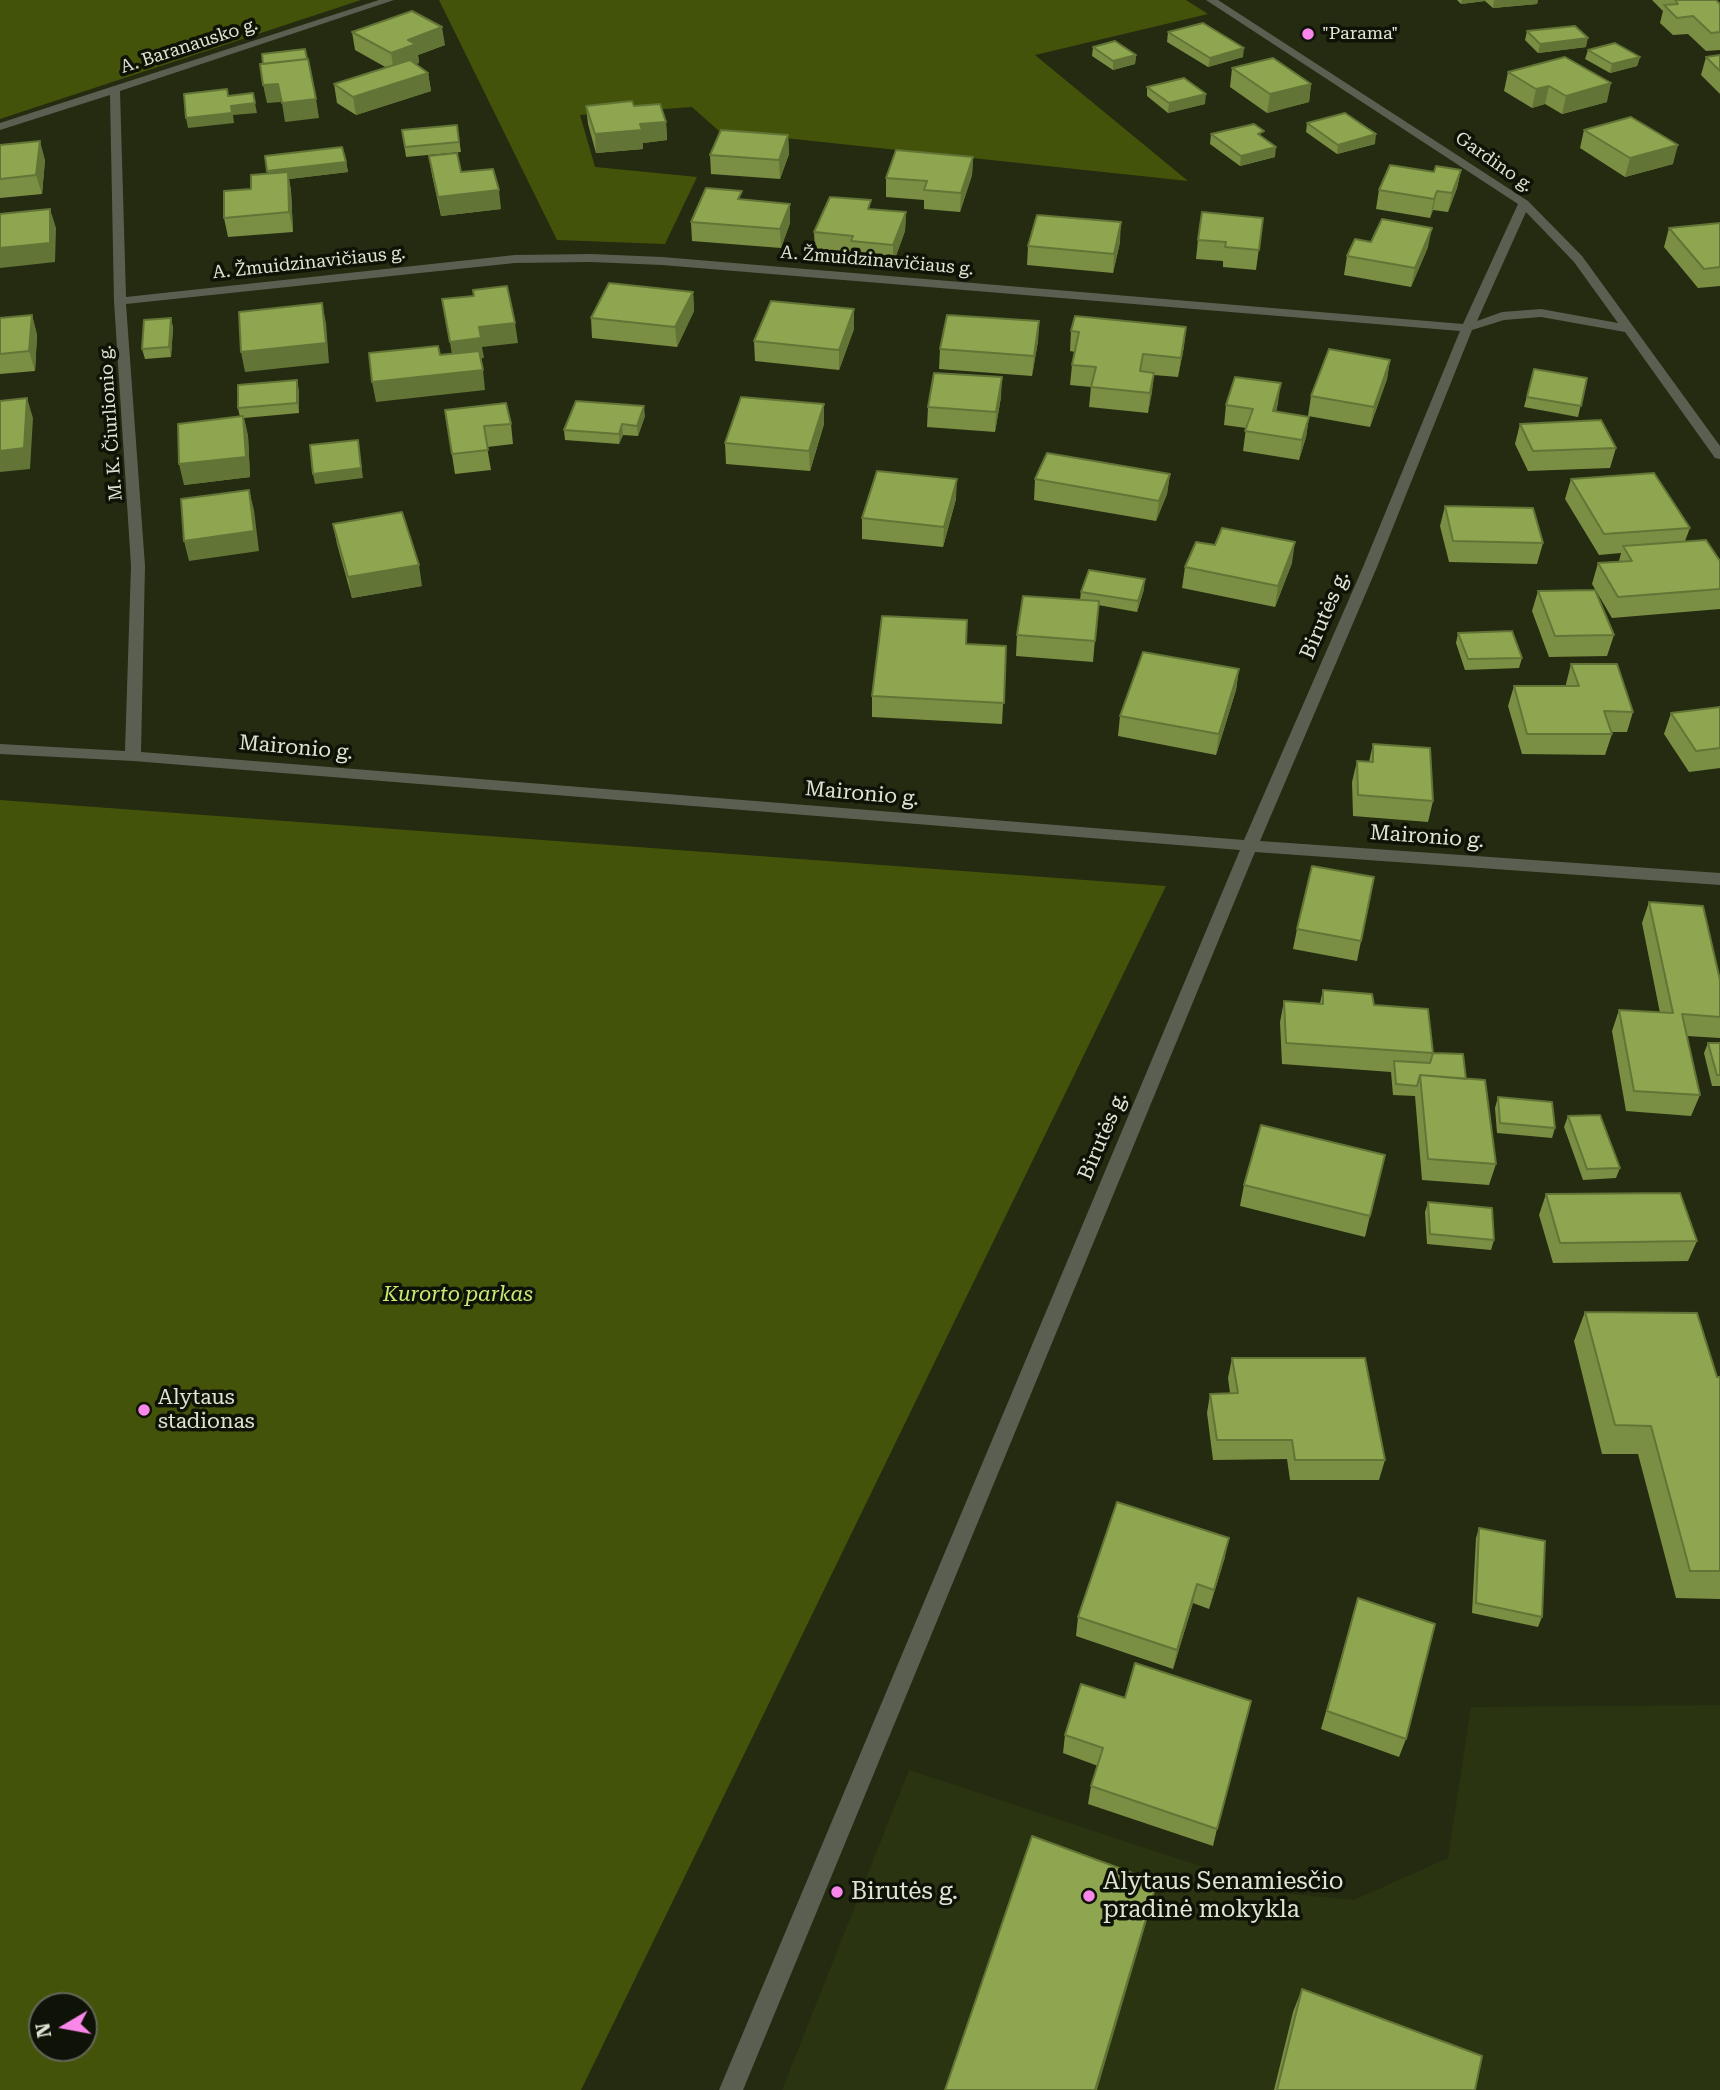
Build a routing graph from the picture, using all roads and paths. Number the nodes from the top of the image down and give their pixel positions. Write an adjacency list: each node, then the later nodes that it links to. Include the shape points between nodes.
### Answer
1 (389, 0): 3 (street, A. Baranausko g.)
2 (1211, 0): 5 (street, Gardino g.)
3 (115, 88): 4 (street, A. Baranausko g.); 6 (street, M. K. Čiurlionio g.)
4 (0, 127)
5 (1524, 203): 7 (street, Birutės g.); 8 (street, Gardino g., via 1578,259)
6 (120, 301): 7 (street, A. Žmuidzinavičiaus g., via 514,259 592,258); 11 (street, M. K. Čiurlionio g., via 138,566)
7 (1467, 328): 8 (street, A. Žmuidzinavičiaus g., via 1502,316 1541,313); 12 (street, Birutės g.)
8 (1629, 329): 9 (street, Gardino g.)
9 (1720, 455)
10 (0, 749): 11 (street, Maironio g.)
11 (132, 756): 12 (street, Maironio g.)
12 (1252, 846): 13 (street, Maironio g.); 14 (street, Birutės g.)
13 (1720, 879)
14 (731, 2090)

